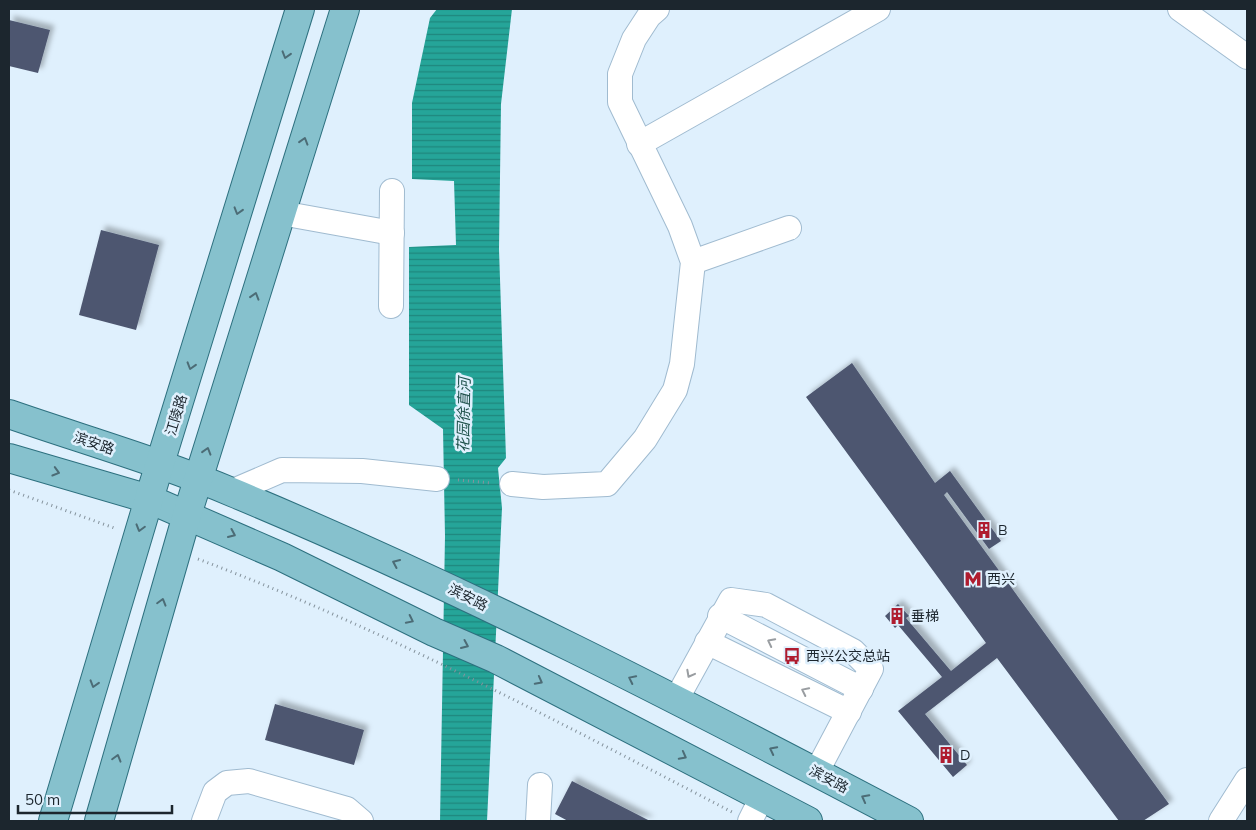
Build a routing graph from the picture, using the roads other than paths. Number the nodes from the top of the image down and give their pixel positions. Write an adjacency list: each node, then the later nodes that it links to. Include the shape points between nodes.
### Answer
1 (300, 9): 16 (main road, 江陵路, one-way to 16)
2 (345, 9): 9 (main road, one-way to 2)
3 (658, 9): 7 (street, via 649,16 634,39 620,74 620,102)
4 (878, 9): 7 (street)
5 (1180, 9): 6 (street)
6 (1247, 57)
7 (640, 144): 12 (street, via 680,226)
8 (392, 191): 11 (street)
9 (281, 213): 11 (street); 18 (main road, one-way to 9)
10 (789, 228): 12 (street)
11 (392, 233): 13 (street)
12 (693, 262): 19 (street, via 682,364 675,390 645,439 606,484 544,487)
13 (391, 306)
14 (9, 414): 16 (main road, 滨安路)
15 (9, 458): 21 (main road, one-way to 21)
16 (161, 465): 18 (main road, 滨安路); 21 (main road, 江陵路)
17 (437, 479): 20 (street, via 362,471 282,470)
18 (198, 480): 20 (main road, 滨安路); 22 (main road)
19 (512, 484)
20 (232, 492): 24 (main road, 滨安路, one-way to 20, via 440,583)
21 (149, 499): 22 (main road); 30 (main road, 江陵路, one-way to 30)
22 (187, 515): 29 (main road, one-way to 29, via 282,556 434,632 496,659); 31 (main road, one-way to 22)
23 (707, 642): 24 (street, one-way to 24); 25 (street, one-way to 23); 25 (street, via 731,600 766,605 853,651 871,669)
24 (676, 700): 26 (main road, 滨安路, one-way to 24)
25 (849, 712): 26 (street)
26 (816, 773): 37 (main road, 滨安路, one-way to 26)
27 (1247, 780): 38 (street)
28 (540, 785): 34 (street)
29 (762, 797): 35 (street); 36 (main road)
30 (53, 821)
31 (98, 821)
32 (204, 821): 33 (street, via 215,792 227,783 249,781 347,810)
33 (361, 821)
34 (538, 821)
35 (750, 821)
36 (808, 821)
37 (908, 821)
38 (1221, 821)

